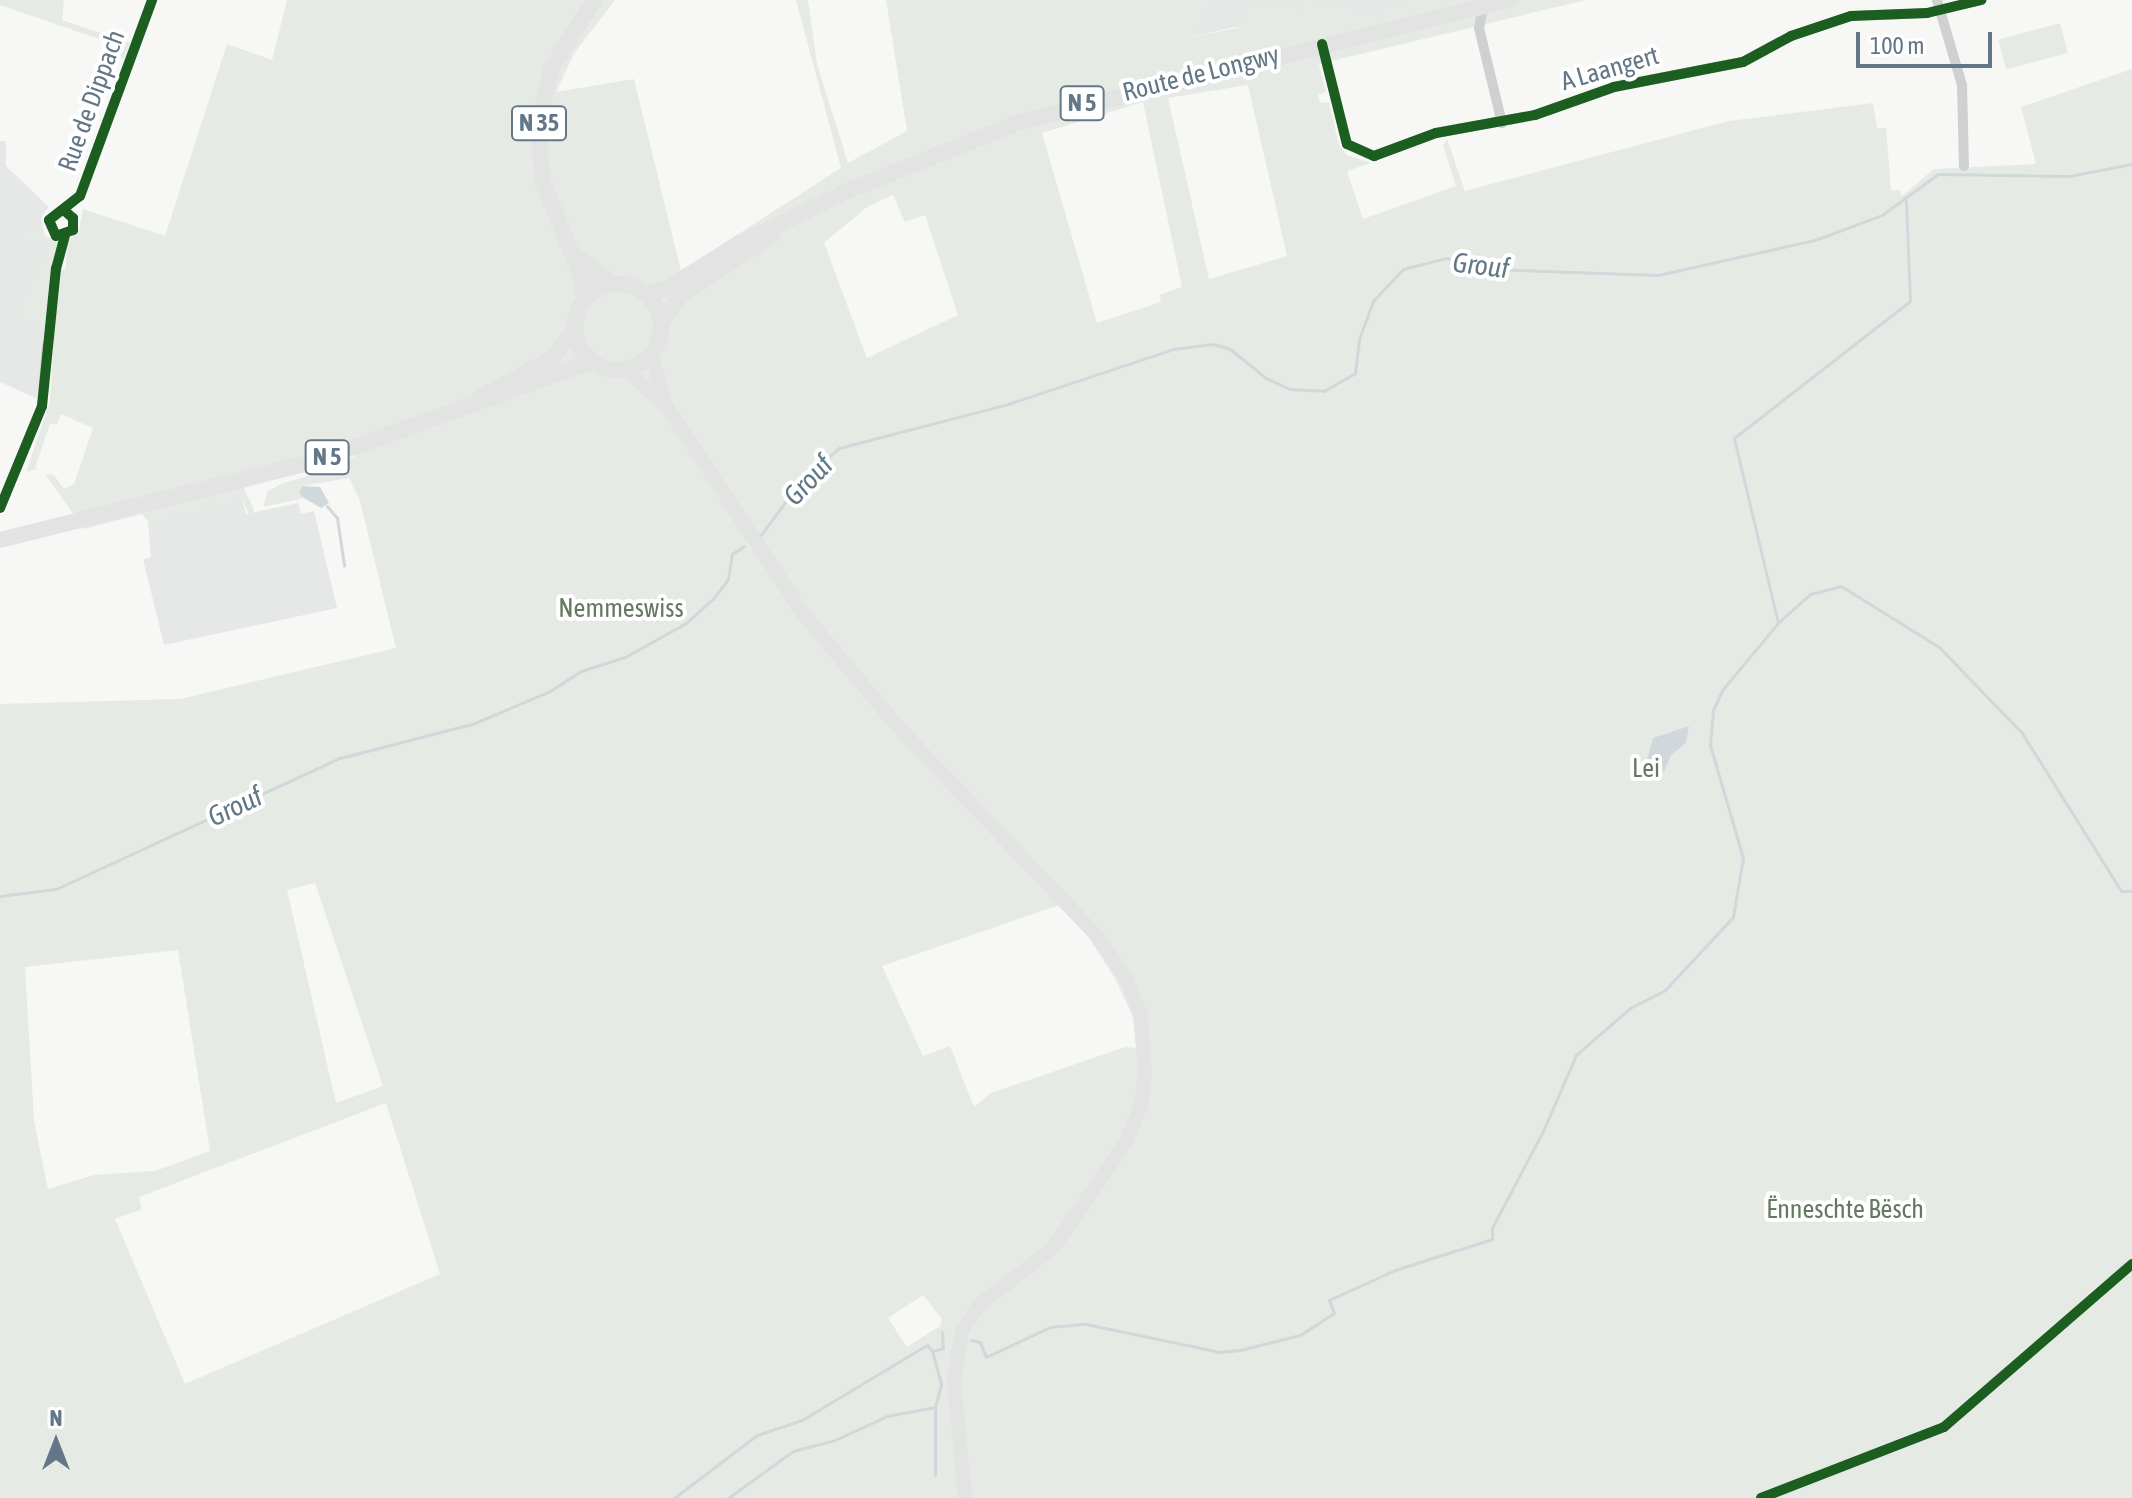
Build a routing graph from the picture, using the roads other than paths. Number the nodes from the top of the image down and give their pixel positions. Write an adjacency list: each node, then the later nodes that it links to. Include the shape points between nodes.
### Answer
1 (152, 0): 11 (street, Rue de Dippach, via 80,196)
2 (594, 0): 12 (main road, N 35, via 551,69 538,129 543,182)
3 (1509, 0): 6 (main road, Route de Longwy / N 5)
4 (1981, 0): 5 (street, A Laangert)
5 (1939, 5): 8 (street, A Laangert, via 1851,16 1791,36 1743,62 1614,87); 9 (street, via 1962,85)
6 (1483, 6): 7 (main road, Route de Longwy / N 5); 8 (street, via 1479,28)
7 (1322, 44): 8 (street, A Laangert, via 1344,135 1354,152 1374,156 1436,133); 10 (main road, Route de Longwy / N 5, via 1017,123)
8 (1502, 123)
9 (1964, 166)
10 (813, 208): 14 (main road, Route de Longwy / N 5, via 738,244 666,289); 16 (main road, Route de Longwy / N 5, via 681,295)
11 (66, 212)
12 (572, 253): 13 (main road); 15 (main road, N 35)
13 (613, 284): 14 (main road); 15 (main road)
14 (646, 294): 16 (main road)
15 (584, 300): 17 (main road, N 5)
16 (661, 322): 19 (main road, N 5)
17 (575, 329): 20 (main road); 22 (main road, N 5, via 553,358)
18 (47, 345): 24 (street, via 42,406)
19 (651, 354): 21 (main road); 23 (main road)
20 (592, 361): 21 (main road); 22 (main road, N 5, via 492,401)
21 (625, 369): 23 (main road)
22 (471, 404): 25 (main road, N 5, via 313,462)
23 (666, 406): 26 (main road, via 805,616 900,729 1098,937 1125,976 1141,1015 1145,1074 1141,1106 1126,1142 1053,1248 979,1305 962,1331 954,1381)
24 (0, 508)
25 (0, 540)
26 (965, 1498)

